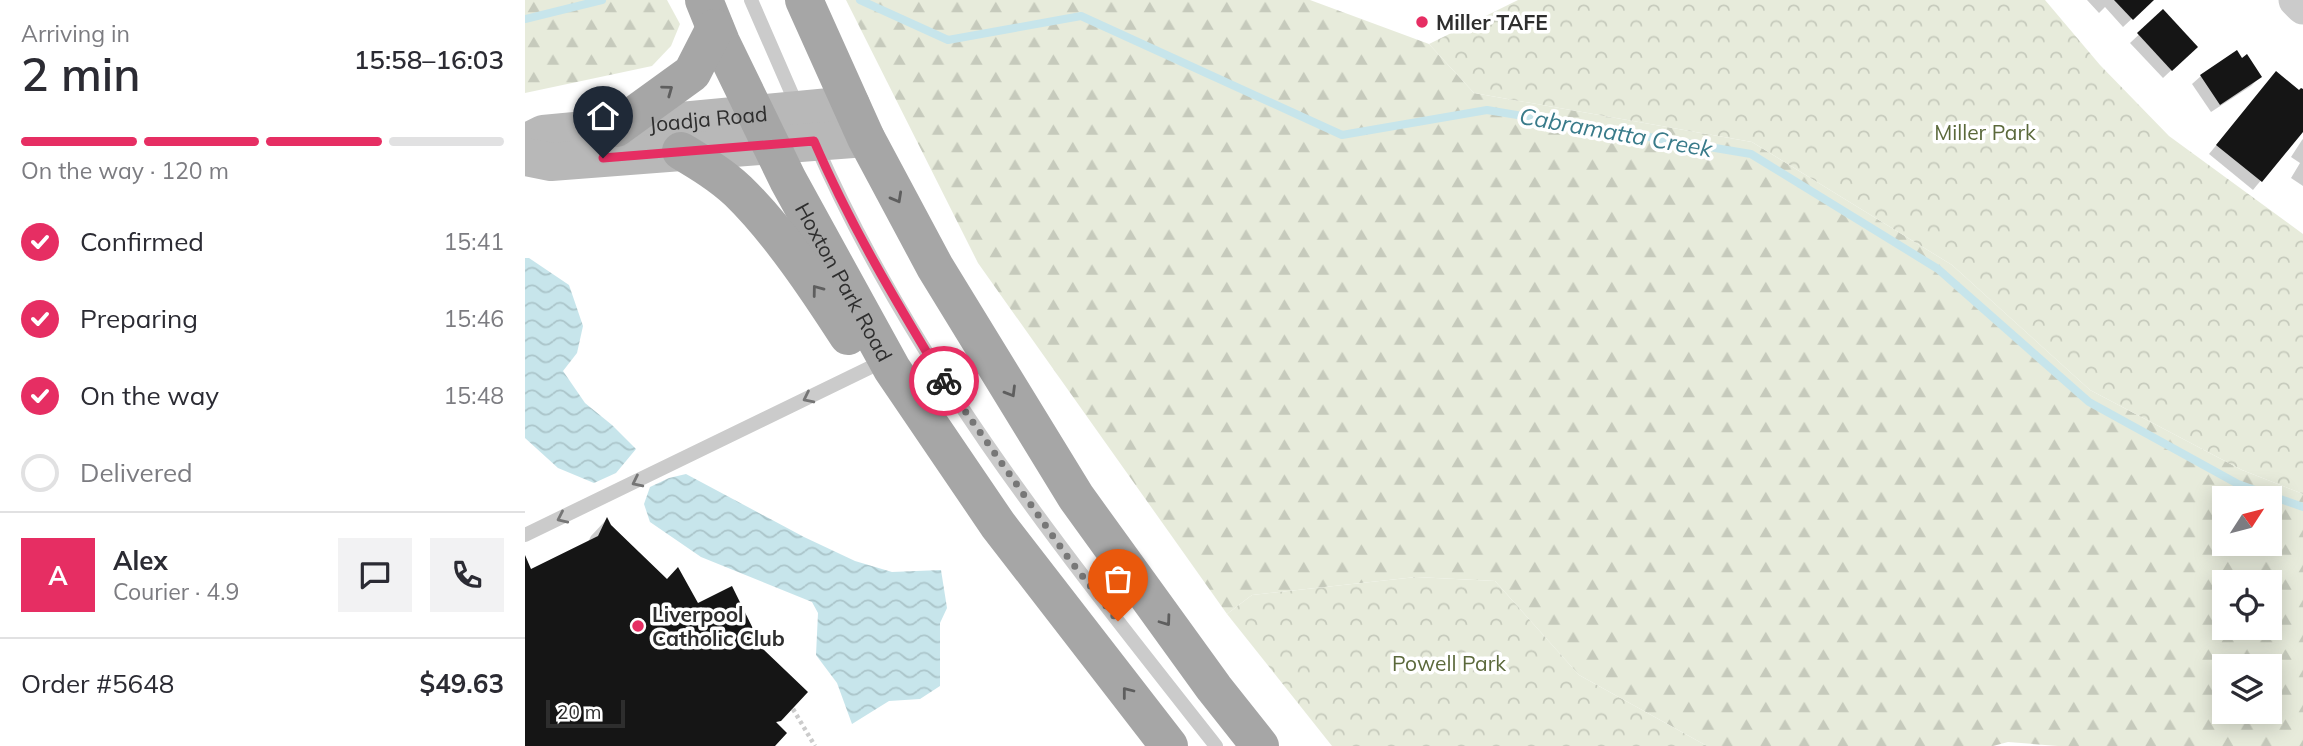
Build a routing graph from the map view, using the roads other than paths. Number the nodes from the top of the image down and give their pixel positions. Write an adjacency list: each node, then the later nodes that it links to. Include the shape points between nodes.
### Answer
1 (751, 0): 7 (lane)
2 (804, 0): 6 (main road)
3 (2296, 0): 4 (street)
4 (2303, 7)
5 (712, 28): 8 (main road, one-way to 5, via 692,73); 9 (main road, Hoxton Park Road)
6 (858, 121): 7 (main road, Joadja Road); 18 (main road, one-way to 18, via 935,267 1076,497)
7 (807, 125): 9 (main road, Joadja Road); 17 (lane, via 887,286 953,396 1069,559)
8 (616, 128): 9 (main road, Joadja Road); 10 (main road, Joadja Road, via 543,134)
9 (763, 129): 11 (main road, Joadja Road); 14 (main road, Hoxton Park Road, via 893,369)
10 (525, 143)
11 (681, 151): 12 (main road, Joadja Road, via 551,162); 13 (main road, one-way to 11, via 760,214 711,169)
12 (525, 157)
13 (869, 368): 14 (main road); 15 (lane, one-way to 15)
14 (965, 478): 16 (main road, Hoxton Park Road, one-way to 14)
15 (525, 535)
16 (1169, 746)
17 (1216, 746)
18 (1260, 746)

